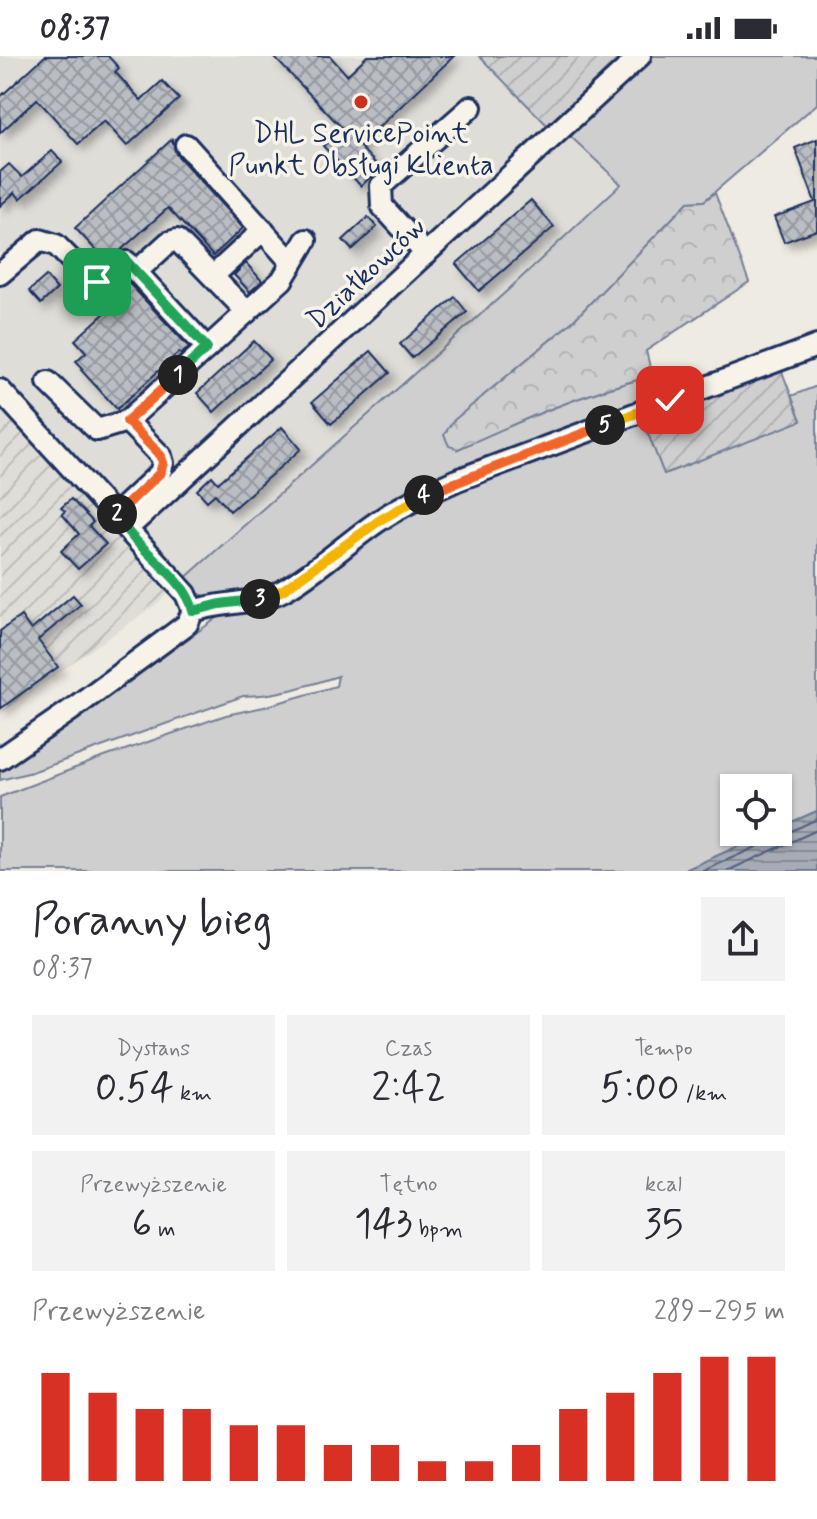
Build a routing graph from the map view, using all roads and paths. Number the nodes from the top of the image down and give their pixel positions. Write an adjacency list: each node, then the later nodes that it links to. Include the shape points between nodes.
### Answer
1 (640, 56): 6 (street, Działkowców)
2 (471, 107): 6 (street, via 381,186 382,206)
3 (186, 145): 4 (street)
4 (263, 230): 7 (street); 10 (street)
5 (306, 240): 7 (street)
6 (426, 254): 17 (street, Działkowców)
7 (292, 263): 11 (street, via 282,280)
8 (137, 271): 9 (street, via 124,262 101,281 92,281 56,245 40,240); 10 (street, via 177,240); 13 (street)
9 (0, 274)
10 (213, 276): 11 (street)
11 (247, 312): 13 (street)
12 (817, 346): 18 (street, via 457,480 397,509 283,590)
13 (207, 348): 16 (street)
14 (48, 382): 16 (street, via 97,430)
15 (0, 390): 17 (street)
16 (127, 421): 17 (street, via 163,463)
17 (121, 522): 18 (street, via 186,594)
18 (193, 611): 19 (street, via 187,624)
19 (0, 759)

